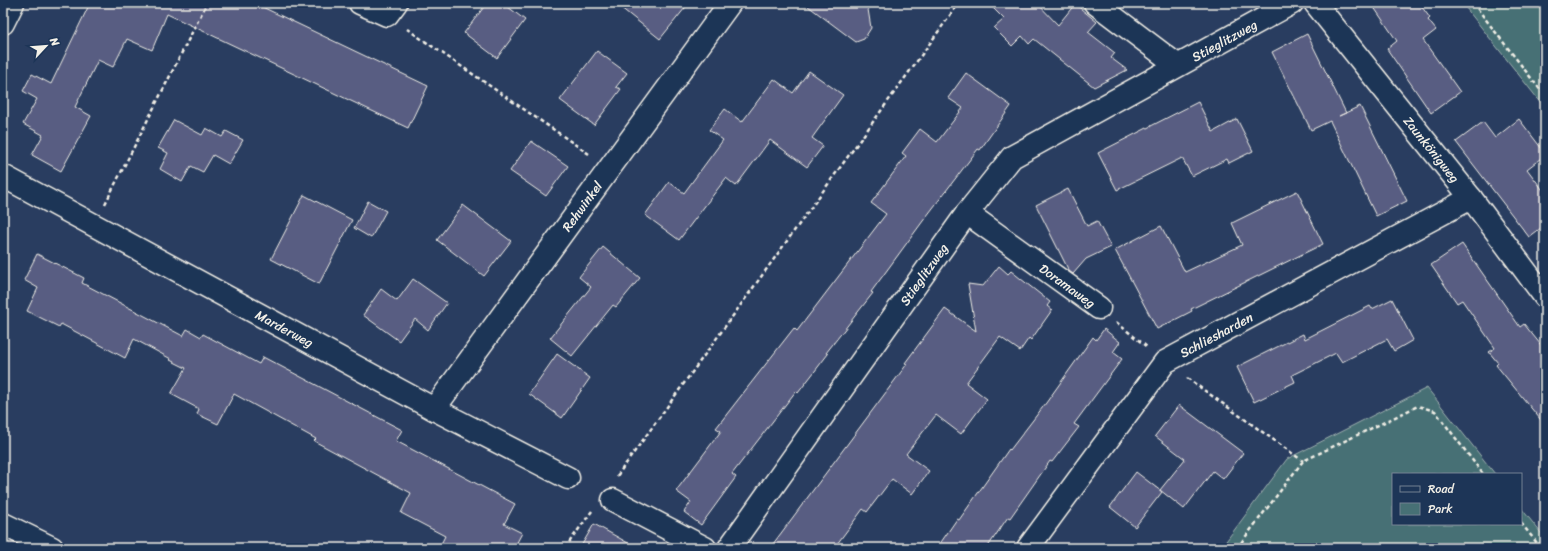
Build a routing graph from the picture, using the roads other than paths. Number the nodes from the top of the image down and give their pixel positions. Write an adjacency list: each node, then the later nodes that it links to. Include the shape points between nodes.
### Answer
1 (13, 3): 8 (street)
2 (360, 3): 7 (street)
3 (730, 3): 15 (street, Rehwinkel)
4 (1095, 3): 9 (street, Stieglitzweg)
5 (1292, 3): 9 (street, Stieglitzweg)
6 (1314, 3): 11 (street, Zaunkönigweg)
7 (392, 9)
8 (3, 24)
9 (1177, 65): 12 (street, Stieglitzweg, via 1012,157)
10 (3, 176): 15 (street, Marderweg)
11 (1471, 198): 13 (street, Zaunkönigweg); 22 (street, Schliesharden, via 1165,362)
12 (967, 213): 14 (street, Doramaweg); 21 (street, Stieglitzweg)
13 (1545, 297)
14 (1099, 308)
15 (434, 409): 16 (street, Marderweg)
16 (568, 478)
17 (607, 497): 20 (street)
18 (3, 524): 19 (street)
19 (52, 548)
20 (705, 548)
21 (729, 548)
22 (1028, 548)

